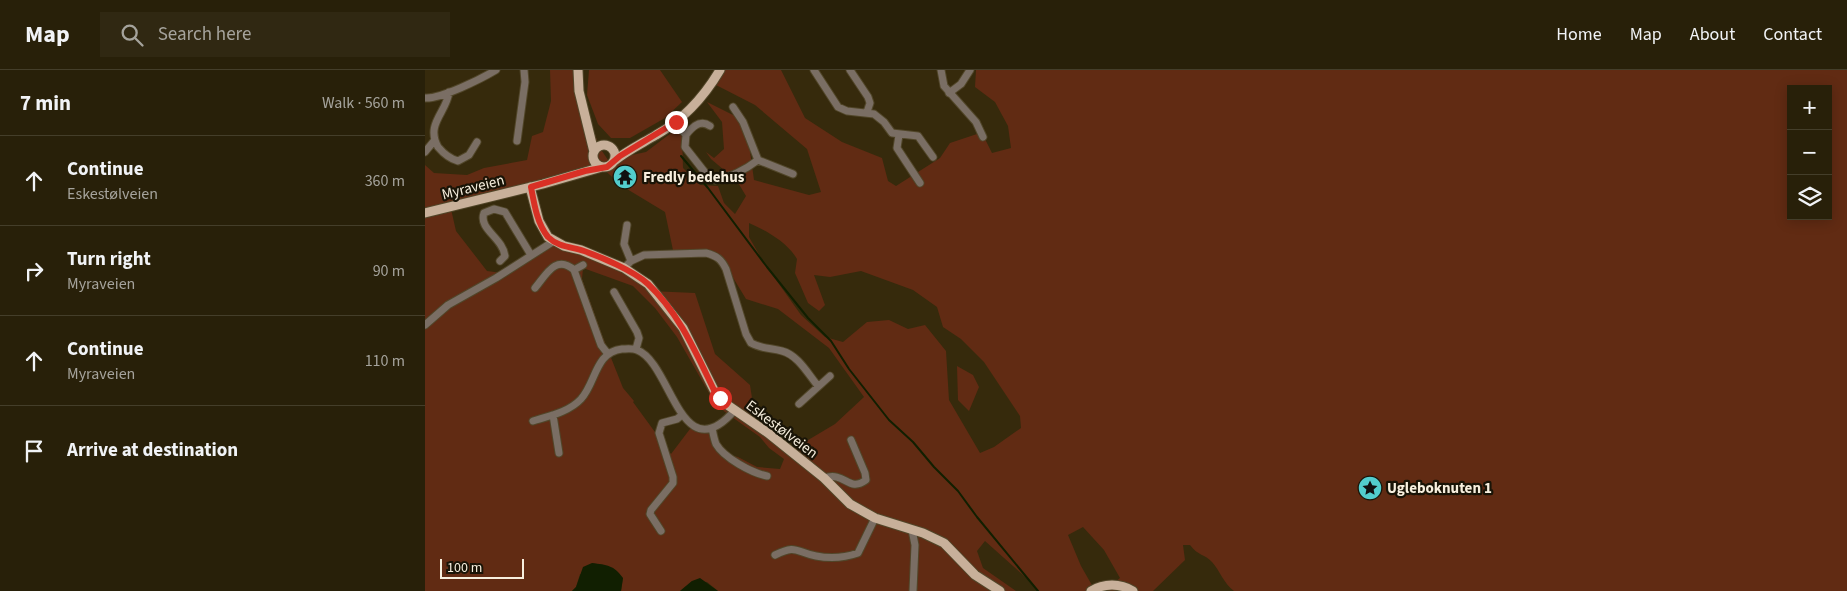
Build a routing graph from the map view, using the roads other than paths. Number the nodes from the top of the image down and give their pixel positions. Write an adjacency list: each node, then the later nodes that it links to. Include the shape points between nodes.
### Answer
1 (496, 70): 9 (street)
2 (524, 70): 21 (street)
3 (578, 70): 13 (main road)
4 (720, 70): 15 (main road, via 702,96)
5 (813, 70): 14 (street, via 838,107)
6 (850, 70): 14 (street, via 868,97)
7 (941, 70): 10 (street, via 944,86)
8 (971, 70): 10 (street, via 961,84)
9 (449, 92): 11 (street); 20 (street, via 448,100 433,125)
10 (949, 92): 19 (street, via 976,122)
11 (425, 98)
12 (733, 106): 28 (street)
13 (584, 111): 24 (main road, via 595,136); 26 (main road)
14 (867, 112): 18 (street, via 879,117 892,133)
15 (676, 122): 17 (street); 23 (main road)
16 (710, 126): 17 (street, via 700,123)
17 (686, 135): 28 (street, via 685,147 707,175 715,180 747,169)
18 (899, 135): 27 (street, via 918,136); 33 (street, via 897,148)
19 (983, 137)
20 (434, 141): 22 (street, via 458,162 469,155); 25 (street)
21 (517, 141)
22 (477, 142)
23 (643, 142): 24 (main road, via 621,148); 29 (main road)
24 (605, 146): 26 (main road, via 596,149); 29 (main road, via 614,153)
25 (425, 152)
26 (593, 155): 30 (main road, via 594,161); 32 (main road, Myraveien, via 584,166)
27 (933, 157)
28 (758, 160): 31 (street)
29 (613, 162): 30 (main road)
30 (602, 167): 32 (main road, Myraveien)
31 (793, 174)
32 (558, 180): 34 (main road, Myraveien)
33 (920, 183)
34 (531, 187): 35 (main road, Myraveien); 37 (main road, via 539,221)
35 (425, 213)
36 (627, 226): 40 (street, via 624,244)
37 (554, 241): 38 (street); 42 (main road, Eskestølveien)
38 (531, 255): 39 (street, via 505,212 494,209 484,213 482,219 503,248 505,256); 46 (street, via 448,305)
39 (500, 261)
40 (631, 261): 42 (street); 50 (street, via 644,255 715,255 726,269 751,344 789,354)
41 (583, 265): 43 (street)
42 (624, 268): 52 (main road, Eskestølveien, via 648,284 676,318 714,390)
43 (574, 270): 44 (street, via 561,263 555,265); 48 (street, via 601,345)
44 (535, 288)
45 (614, 292): 47 (street, via 637,332)
46 (425, 325)
47 (636, 349): 48 (street); 54 (street, via 652,363)
48 (608, 354): 53 (street, via 580,400)
49 (830, 376): 50 (street)
50 (818, 386): 51 (street)
51 (799, 404)
52 (735, 410): 56 (street); 60 (main road, Eskestølveien)
53 (553, 414): 55 (street); 58 (street)
54 (682, 415): 56 (street, via 692,425); 63 (street, via 662,423 660,427 673,484 651,510)
55 (533, 421)
56 (712, 428): 59 (street, via 721,450 754,473)
57 (851, 440): 60 (street, via 866,480 852,484 838,476)
58 (559, 452)
59 (767, 476)
60 (824, 478): 61 (main road, Eskestølveien, via 850,504)
61 (875, 518): 62 (main road, Eskestølveien); 64 (street, via 858,553 830,558 788,549)
62 (912, 530): 65 (street, via 915,545); 66 (main road, Eskestølveien, via 944,543 975,575)
63 (661, 531)
64 (775, 555)
65 (913, 591)
66 (1000, 591)
67 (1091, 591): 68 (main road, via 1117,585)
68 (1133, 591)

